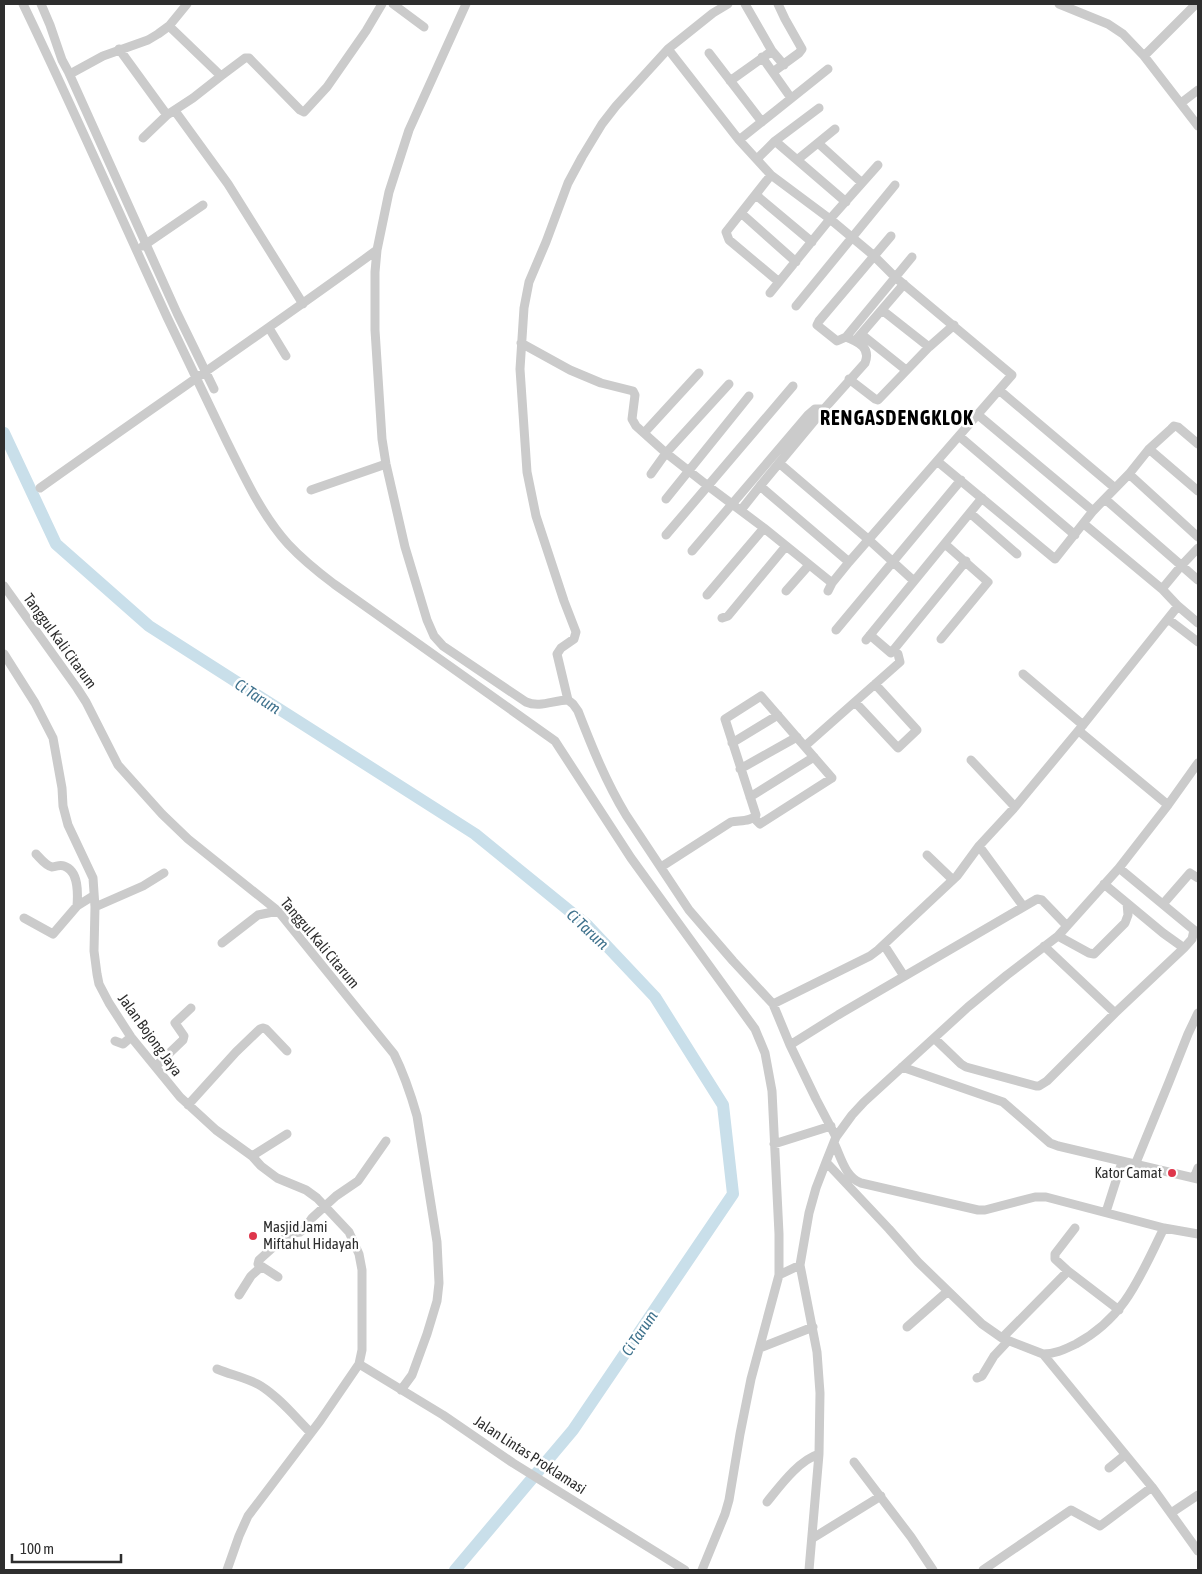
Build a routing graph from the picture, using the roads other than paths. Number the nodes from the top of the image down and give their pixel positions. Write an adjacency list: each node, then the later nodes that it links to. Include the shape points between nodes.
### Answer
1 (23, 4): 53 (street)
2 (41, 4): 23 (street)
3 (188, 4): 12 (street)
4 (382, 4): 24 (street, via 327,87 305,111 300,110 250,58 245,58)
5 (393, 4): 13 (street)
6 (466, 4): 54 (street, via 409,130 389,192)
7 (728, 4): 15 (street)
8 (745, 4): 16 (street)
9 (778, 4): 20 (street, via 802,49)
10 (1059, 4): 18 (street, via 1108,24)
11 (1196, 4): 18 (street)
12 (170, 26): 14 (street, via 148,40); 24 (street)
13 (424, 28)
14 (119, 49): 23 (street); 30 (street)
15 (668, 49): 35 (street); 69 (street, via 602,124 568,183 529,282)
16 (772, 51): 19 (street); 20 (street)
17 (709, 53): 25 (street)
18 (1144, 56): 28 (street)
19 (762, 57): 22 (street); 25 (street)
20 (784, 65): 22 (street)
21 (828, 69): 27 (street)
22 (773, 72): 27 (street)
23 (70, 74): 52 (street)
24 (221, 76): 30 (street)
25 (730, 81): 31 (street)
26 (1198, 90): 28 (street)
27 (792, 98): 31 (street)
28 (1181, 103): 32 (street)
29 (819, 108): 36 (street)
30 (171, 113): 34 (street); 62 (street, via 228,184)
31 (762, 122): 35 (street)
32 (1198, 126)
33 (835, 129): 37 (street)
34 (143, 138)
35 (739, 140): 38 (street)
36 (776, 141): 38 (street); 39 (street)
37 (818, 143): 39 (street); 42 (street)
38 (757, 159): 41 (street)
39 (797, 160): 45 (street)
40 (878, 165): 42 (street)
41 (771, 175): 44 (street); 48 (street)
42 (862, 183): 45 (street)
43 (896, 185): 50 (street)
44 (756, 196): 47 (street); 51 (street)
45 (846, 202): 48 (street)
46 (203, 205): 52 (street)
47 (741, 213): 57 (street); 59 (street, via 726,232 727,236)
48 (830, 220): 50 (street); 51 (street)
49 (891, 236): 55 (street)
50 (851, 238): 55 (street); 63 (street)
51 (812, 242): 57 (street)
52 (147, 243): 53 (street); 73 (street)
53 (136, 250): 75 (street)
54 (377, 250): 62 (street); 91 (street, via 375,330)
55 (873, 255): 58 (street); 67 (street, via 817,325 837,341)
56 (912, 257): 58 (street)
57 (796, 262): 59 (street)
58 (895, 277): 60 (street); 67 (street)
59 (779, 282): 61 (street)
60 (904, 284): 64 (street); 65 (street)
61 (770, 293)
62 (303, 304): 66 (street)
63 (796, 306)
64 (882, 310): 68 (street); 70 (street)
65 (954, 325): 70 (street); 80 (street, via 1012,375)
66 (269, 328): 71 (street); 73 (street)
67 (846, 337): 68 (street)
68 (858, 337): 72 (street); 76 (street, via 867,357)
69 (521, 343): 84 (street, via 570,370 601,383 633,391 632,419); 142 (street, via 521,398 531,496 576,632 574,639 560,648 557,654)
70 (929, 348): 72 (street)
71 (286, 356)
72 (906, 370): 76 (street, via 878,400)
73 (205, 372): 75 (street); 79 (street)
74 (699, 373): 84 (street)
75 (196, 378): 98 (street); 197 (street, via 251,490 287,543 334,584 558,746 631,858 755,1029 771,1080)
76 (849, 379): 82 (street)
77 (729, 384): 88 (street)
78 (793, 386): 96 (street)
79 (214, 389)
80 (999, 390): 83 (street); 99 (street)
81 (749, 396): 92 (street)
82 (824, 409): 90 (street); 105 (street, via 812,411)
83 (977, 414): 85 (street); 107 (street)
84 (644, 433): 88 (street)
85 (959, 436): 89 (street); 111 (street)
86 (1198, 444): 87 (street, via 1174,426)
87 (1149, 449): 94 (street); 101 (street)
88 (666, 453): 92 (street); 93 (street)
89 (938, 461): 95 (street); 114 (street)
90 (778, 463): 97 (street); 114 (street)
91 (386, 464): 100 (street); 142 (street, via 405,547 434,636 449,650 530,703 539,705)
92 (689, 470): 96 (street); 103 (street)
93 (651, 474)
94 (1129, 474): 99 (street); 113 (street)
95 (960, 480): 102 (street); 120 (street)
96 (708, 486): 105 (street); 112 (street)
97 (760, 486): 106 (street); 122 (street)
98 (40, 488)
99 (1114, 488): 104 (street)
100 (311, 490)
101 (1198, 491)
102 (982, 498): 108 (street); 111 (street, via 1055,559)
103 (666, 499)
104 (1105, 499): 107 (street); 124 (street)
105 (732, 503): 106 (street); 118 (street)
106 (741, 510): 110 (street)
107 (1093, 511): 109 (street)
108 (970, 514): 115 (street); 119 (street)
109 (1084, 524): 111 (street); 128 (street)
110 (764, 528): 116 (street); 130 (street)
111 (1075, 535)
112 (666, 536)
113 (1198, 538)
114 (869, 540): 120 (street); 122 (street)
115 (945, 544): 121 (street); 126 (street)
116 (786, 546): 123 (street); 132 (street, via 728,616)
117 (1198, 548): 124 (street)
118 (692, 551)
119 (1017, 554)
120 (892, 561): 126 (street); 135 (street)
121 (966, 561): 136 (street, via 988,582); 138 (street)
122 (849, 562): 123 (street, via 830,587)
123 (809, 565): 129 (street)
124 (1181, 566): 125 (street); 128 (street)
125 (1198, 580)
126 (914, 581): 138 (street, via 868,638 891,653)
127 (4, 586): 172 (street, Tanggul Kali Citarum, via 86,702 124,774 188,839)
128 (1162, 589): 131 (street)
129 (786, 591)
130 (707, 595)
131 (1178, 606): 133 (street); 134 (street)
132 (722, 618)
133 (1168, 619): 137 (street); 145 (street)
134 (1198, 623)
135 (836, 630)
136 (941, 639)
137 (1198, 642)
138 (893, 650): 141 (street, via 900,662)
139 (4, 654): 166 (street, Jalan Bojong Jaya, via 53,738 65,817 93,878)
140 (1023, 674): 145 (street)
141 (875, 684): 143 (street); 143 (street, via 917,730 898,748)
142 (568, 700): 160 (street, via 578,711 617,800)
143 (855, 702): 148 (street)
144 (778, 715): 146 (street); 147 (street); 147 (street, via 761,696 725,719)
145 (1081, 728): 154 (street); 155 (street)
146 (797, 737): 148 (street); 151 (street)
147 (732, 743): 151 (street)
148 (805, 746): 149 (street)
149 (814, 757): 153 (street); 156 (street, via 832,778 760,824)
150 (971, 760): 155 (street)
151 (740, 769): 153 (street)
152 (1197, 769): 154 (street)
153 (750, 797): 156 (street)
154 (1168, 805): 161 (street)
155 (1015, 807): 157 (street)
156 (754, 818): 160 (street, via 731,822)
157 (979, 846): 164 (street); 170 (street)
158 (36, 854): 169 (street, via 52,867 66,866 72,871 78,888)
159 (927, 855): 164 (street)
160 (661, 867): 181 (street, via 689,910)
161 (1119, 868): 165 (street); 168 (street)
162 (164, 873): 171 (street)
163 (1198, 878): 168 (street, via 1190,873)
164 (953, 880): 177 (street)
165 (1104, 884): 167 (street); 174 (street)
166 (93, 896): 169 (street); 171 (street, Jalan Bojong Jaya)
167 (1127, 903): 175 (street, via 1125,922 1094,954); 179 (street)
168 (1163, 904): 179 (street, via 1194,930 1192,939)
169 (77, 906): 173 (street, via 53,934)
170 (1023, 906): 174 (street, via 1040,899); 180 (street)
171 (95, 907): 185 (street, Jalan Bojong Jaya, via 94,951 99,984)
172 (278, 910): 176 (street, via 258,915); 225 (street, Tanggul Kali Citarum, via 394,1054 417,1116 437,1242 439,1283 425,1341 412,1375)
173 (24, 918)
174 (1067, 926): 175 (street)
175 (1058, 936): 178 (street)
176 (222, 943)
177 (884, 946): 180 (street); 181 (street)
178 (1044, 946): 183 (street); 186 (street, via 1006,974)
179 (1184, 948): 183 (street)
180 (904, 976): 188 (street)
181 (773, 1004): 188 (street)
182 (191, 1008): 190 (street, via 175,1023 184,1036 183,1040)
183 (1115, 1013): 186 (street, via 1039,1086 963,1066)
184 (1198, 1013): 201 (street)
185 (131, 1037): 187 (street, via 123,1044); 190 (street, Jalan Bojong Jaya)
186 (935, 1039): 191 (street)
187 (115, 1041)
188 (790, 1045): 193 (street)
189 (287, 1051): 192 (street, via 266,1029 260,1029)
190 (156, 1066): 192 (street, Jalan Bojong Jaya)
191 (902, 1067): 195 (street, via 858,1109); 200 (street, via 1003,1102 1050,1143)
192 (188, 1105): 198 (street, Jalan Bojong Jaya)
193 (831, 1126): 195 (street); 197 (street)
194 (287, 1134): 198 (street)
195 (835, 1140): 199 (street); 205 (street, via 848,1173 861,1182 978,1210 1041,1196)
196 (386, 1141): 204 (street, via 358,1182)
197 (774, 1144): 212 (street)
198 (252, 1156): 204 (street, Jalan Bojong Jaya, via 277,1178 306,1190)
199 (826, 1162): 209 (street, via 809,1213); 214 (street)
200 (1122, 1162): 201 (street); 205 (street)
201 (1135, 1165): 203 (street)
202 (1198, 1168): 203 (street)
203 (1196, 1179)
204 (325, 1206): 210 (street, via 300,1232 279,1242 259,1260); 222 (street, Jalan Bojong Jaya, via 349,1232 361,1260 362,1350)
205 (1106, 1212): 207 (street)
206 (1075, 1228): 211 (street, via 1055,1256)
207 (1164, 1228): 208 (street); 216 (street)
208 (1198, 1234)
209 (800, 1265): 212 (street); 218 (street)
210 (261, 1267): 213 (street); 215 (street)
211 (1068, 1271): 216 (street); 219 (street)
212 (779, 1275): 220 (street)
213 (278, 1277)
214 (948, 1291): 217 (street); 219 (street, via 982,1324)
215 (239, 1294)
216 (1119, 1310): 221 (street, via 1088,1337 1061,1351)
217 (907, 1327)
218 (813, 1328): 220 (street); 227 (street, via 819,1377)
219 (1005, 1340): 221 (street); 224 (street, via 982,1376)
220 (760, 1348): 240 (street, via 729,1500)
221 (1043, 1354): 228 (street)
222 (358, 1366): 225 (street, Jalan Lintas Proklamasi); 226 (street)
223 (217, 1369): 226 (street, via 261,1386)
224 (977, 1378)
225 (401, 1390): 239 (street, Jalan Lintas Proklamasi)
226 (311, 1433): 238 (street, via 248,1516)
227 (819, 1454): 234 (street, via 785,1480); 236 (street)
228 (1125, 1455): 230 (street); 231 (street)
229 (854, 1462): 233 (street)
230 (1109, 1468)
231 (1152, 1487): 235 (street); 243 (street, via 1100,1526 1071,1510)
232 (1198, 1495): 235 (street)
233 (881, 1496): 236 (street); 242 (street)
234 (767, 1502)
235 (1171, 1513): 237 (street)
236 (813, 1538): 241 (street)
237 (1198, 1551)
238 (227, 1570)
239 (686, 1570)
240 (702, 1570)
241 (810, 1570)
242 (933, 1570)
243 (983, 1570)

